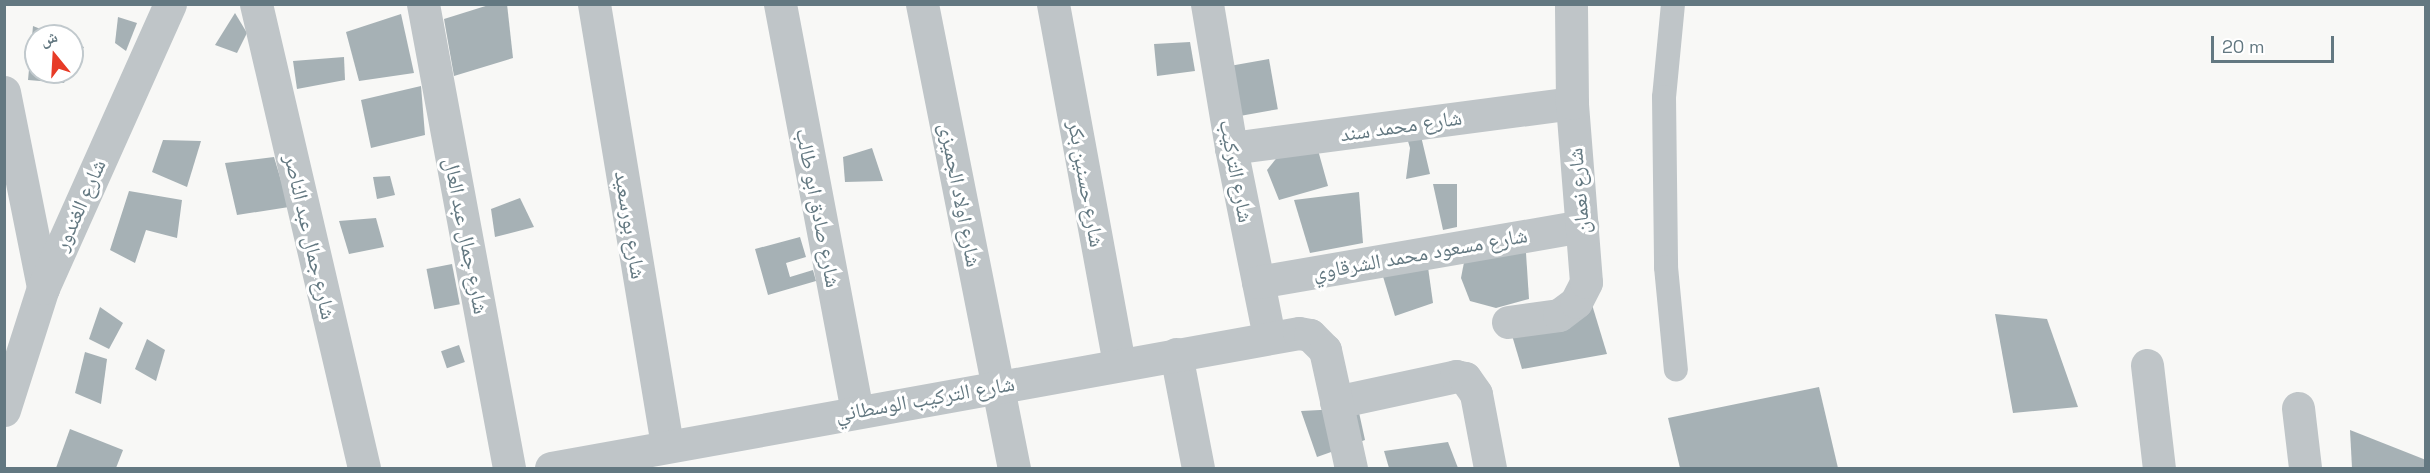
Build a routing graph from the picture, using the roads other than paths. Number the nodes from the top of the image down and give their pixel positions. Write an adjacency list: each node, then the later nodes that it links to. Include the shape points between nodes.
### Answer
1 (170, 4): 16 (street, شارع الغندور)
2 (256, 4): 30 (street, شارع جمال عبد الناصر)
3 (423, 4): 31 (street, شارع جمال عبد العال)
4 (594, 4): 28 (street, شارع بورسعيد)
5 (780, 4): 27 (street, شارع صادق ابو طالب)
6 (922, 4): 23 (street, شارع اولاد الجميزى)
7 (1053, 4): 20 (street, شارع حسنين بكر)
8 (1207, 4): 13 (street, شارع التركيب)
9 (1571, 4): 12 (street, شارع نعمان)
10 (1673, 4): 22 (lane, via 1664,97 1666,267)
11 (4, 92): 16 (street)
12 (1572, 103): 13 (street, شارع محمد سند); 14 (street, شارع نعمان)
13 (1231, 148): 15 (street, شارع التركيب)
14 (1582, 226): 15 (street, شارع مسعود محمد الشرقاوي); 17 (street, شارع نعمان, via 1586,282 1576,302 1559,315)
15 (1257, 282): 18 (street, شارع التركيب)
16 (43, 288): 26 (street, شارع الغندور)
17 (1508, 322)
18 (1284, 335): 19 (street, شارع التركيب الوسطاني); 24 (street, via 1310,335 1324,350)
19 (1176, 354): 20 (street, شارع التركيب الوسطاني); 34 (street)
20 (1119, 364): 23 (street, شارع التركيب الوسطاني)
21 (2147, 365): 37 (street)
22 (1676, 370)
23 (998, 386): 27 (street, شارع التركيب الوسطاني); 33 (street, شارع اولاد الجميزى)
24 (1336, 402): 35 (street); 36 (street, via 1456,376 1465,378 1476,394)
25 (2298, 408): 38 (street)
26 (4, 410)
27 (857, 411): 28 (street, شارع التركيب الوسطاني)
28 (667, 446): 29 (street, شارع التركيب الوسطاني)
29 (597, 464): 32 (street, شارع التركيب الوسطاني)
30 (364, 468)
31 (509, 468)
32 (551, 468)
33 (1014, 468)
34 (1198, 468)
35 (1352, 468)
36 (1491, 468)
37 (2159, 468)
38 (2305, 468)

